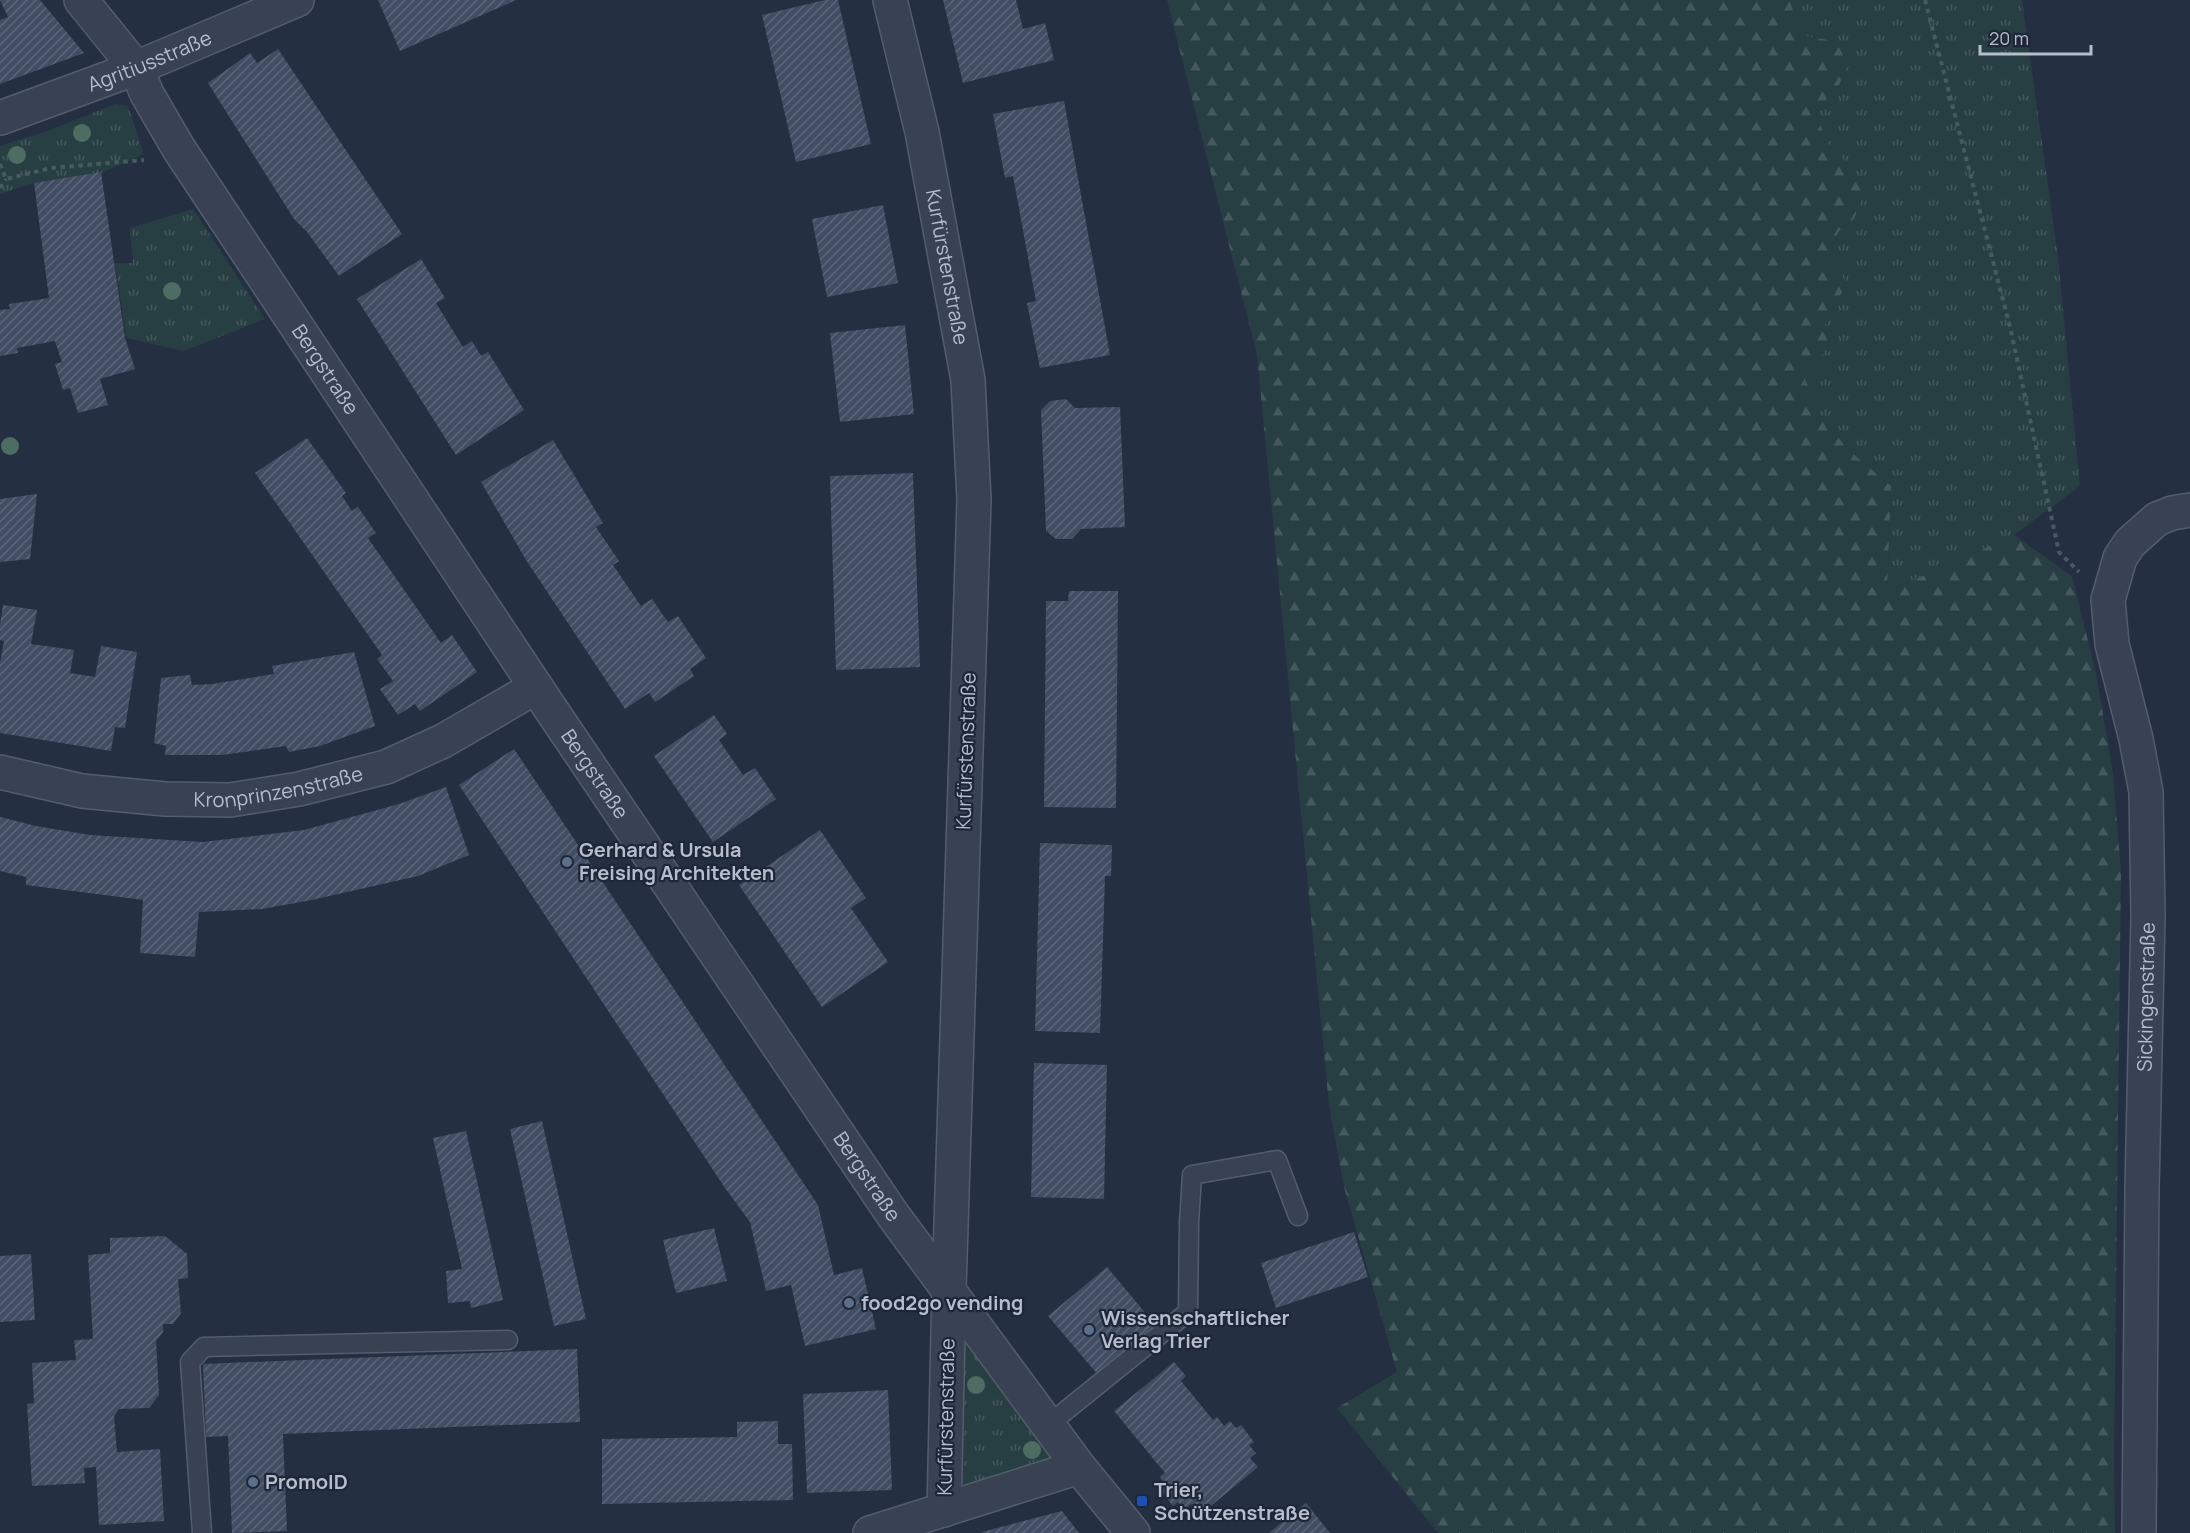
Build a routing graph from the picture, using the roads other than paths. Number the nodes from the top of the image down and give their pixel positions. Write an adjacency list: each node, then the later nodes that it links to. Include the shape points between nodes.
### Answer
1 (81, 0): 4 (street, Bergstraße)
2 (297, 0): 4 (street, Agritiusstraße)
3 (890, 0): 10 (street, Kurfürstenstraße, via 922,132 968,380 974,500)
4 (136, 68): 5 (street, Agritiusstraße); 7 (street, Bergstraße, via 179,149)
5 (0, 118)
6 (2190, 510): 18 (street, Sickingenstraße, via 2157,519 2130,543 2120,558 2108,600 2112,644 2146,792 2148,915)
7 (536, 687): 8 (street, Kronprinzenstraße, via 443,741 386,767 299,789 230,800 82,791); 10 (street, Bergstraße, via 893,1215)
8 (0, 772)
9 (1298, 1216): 12 (lane, via 1277,1160 1192,1175 1188,1312)
10 (948, 1289): 12 (street, Bergstraße); 14 (street, Kurfürstenstraße)
11 (508, 1340): 15 (lane, via 204,1347 190,1362)
12 (1048, 1425): 13 (street, Bergstraße)
13 (1079, 1467): 14 (street); 17 (street, Bergstraße)
14 (944, 1510): 16 (street)
15 (202, 1533)
16 (870, 1533)
17 (1134, 1533)
18 (2139, 1533)

